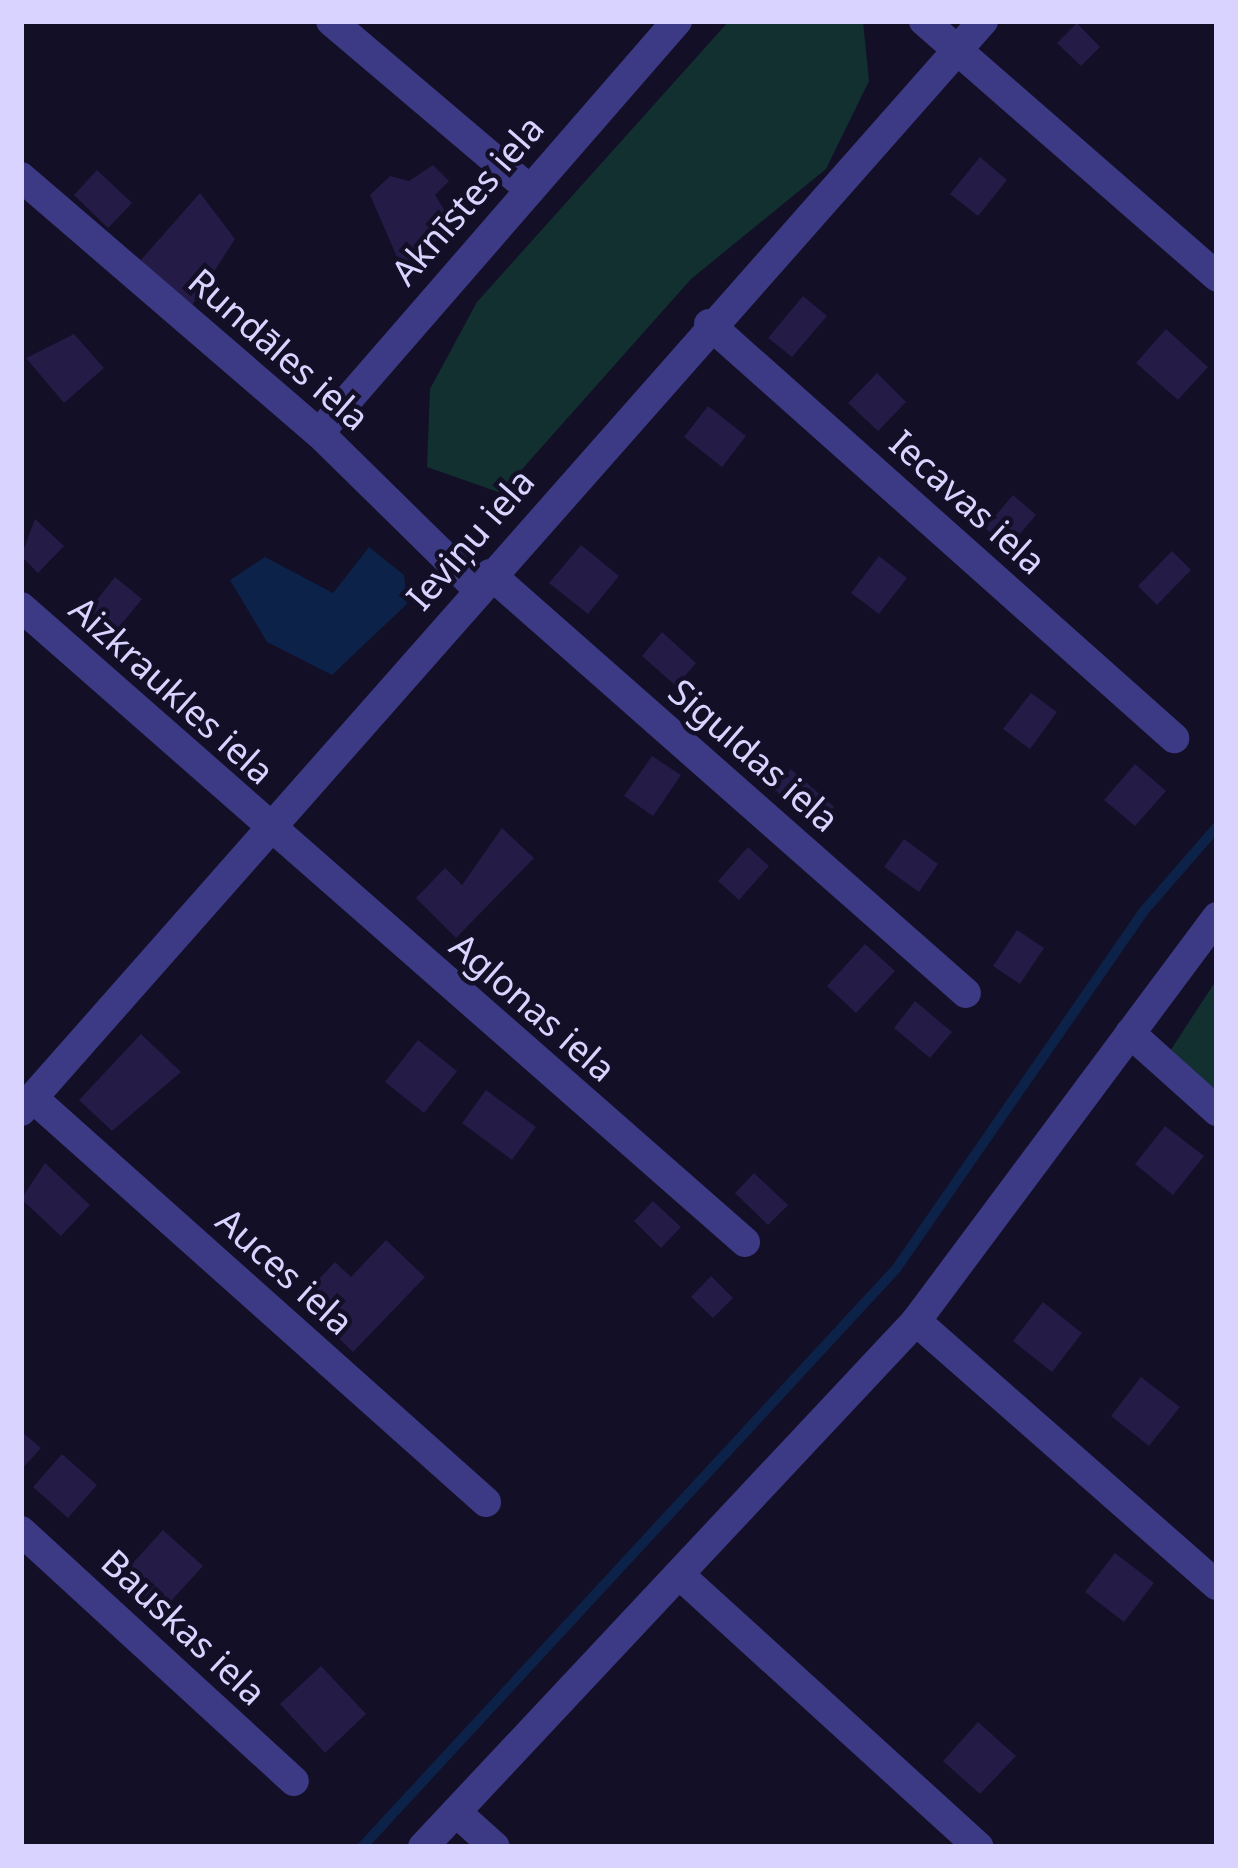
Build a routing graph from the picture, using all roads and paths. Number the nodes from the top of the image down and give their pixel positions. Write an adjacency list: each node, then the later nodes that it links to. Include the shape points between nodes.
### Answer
1 (331, 21): 7 (street)
2 (677, 21): 7 (street, Aknīstes iela)
3 (924, 21): 5 (street)
4 (982, 21): 5 (street, Ieviņu iela)
5 (957, 49): 8 (street); 9 (street, Ieviņu iela)
6 (21, 177): 10 (street, Rundāles iela)
7 (529, 188): 10 (street, Aknīstes iela)
8 (1217, 277)
9 (709, 324): 11 (street, Ieviņu iela); 13 (street, Iecavas iela)
10 (319, 433): 11 (street, Rundāles iela)
11 (484, 582): 14 (street, Ieviņu iela); 16 (street, Siguldas iela)
12 (21, 607): 14 (street, Aizkraukles iela)
13 (1174, 738)
14 (270, 832): 18 (street, Ieviņu iela); 20 (street, Aglonas iela)
15 (1217, 917): 17 (street)
16 (967, 993)
17 (1130, 1033): 19 (street); 21 (street)
18 (27, 1104): 22 (street, Auces iela)
19 (1217, 1111)
20 (745, 1242)
21 (916, 1321): 24 (street); 25 (street)
22 (486, 1502)
23 (21, 1531): 26 (street, Bauskas iela)
24 (682, 1577): 27 (street); 30 (street)
25 (1217, 1585)
26 (294, 1781)
27 (456, 1813): 28 (street); 29 (street)
28 (424, 1847)
29 (495, 1847)
30 (979, 1847)

